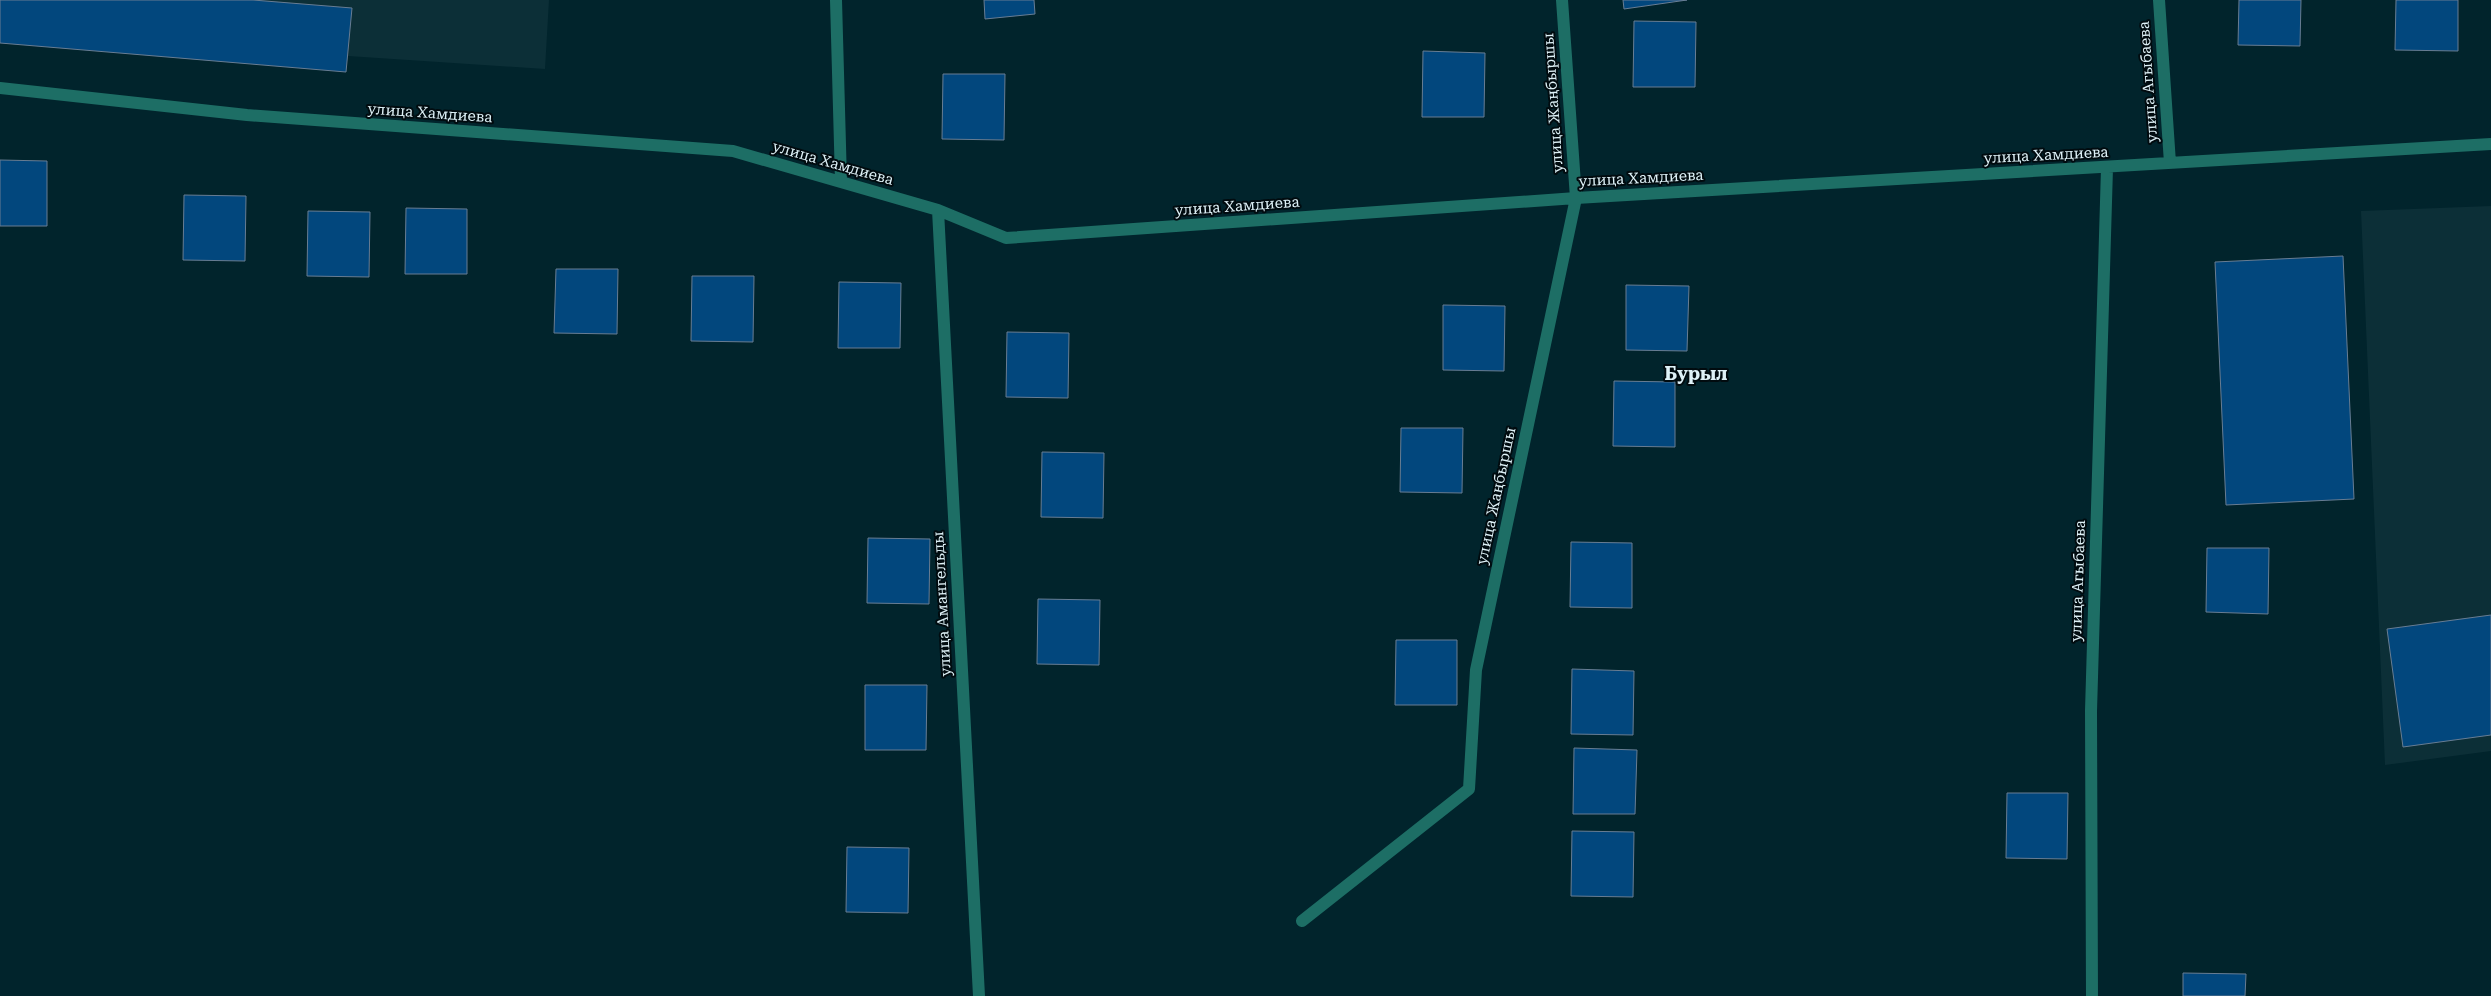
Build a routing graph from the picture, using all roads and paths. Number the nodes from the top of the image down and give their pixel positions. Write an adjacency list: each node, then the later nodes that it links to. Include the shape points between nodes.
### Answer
1 (836, 0): 8 (street)
2 (1562, 0): 9 (street, улица Жаңбыршы)
3 (2159, 0): 6 (street, улица Агыбаева)
4 (0, 88): 8 (street, улица Хамдиева, via 248,116 733,151)
5 (2491, 144): 6 (street, улица Хамдиева)
6 (2170, 162): 7 (street, улица Хамдиева)
7 (2107, 168): 9 (street, улица Хамдиева); 13 (street, улица Агыбаева, via 2091,712)
8 (841, 181): 10 (street, улица Хамдиева)
9 (1576, 198): 10 (street, улица Хамдиева, via 1006,238); 11 (street, улица Жаңбыршы, via 1476,670 1469,789)
10 (938, 210): 12 (street, улица Амангельды)
11 (1302, 921)
12 (979, 996)
13 (2092, 996)

